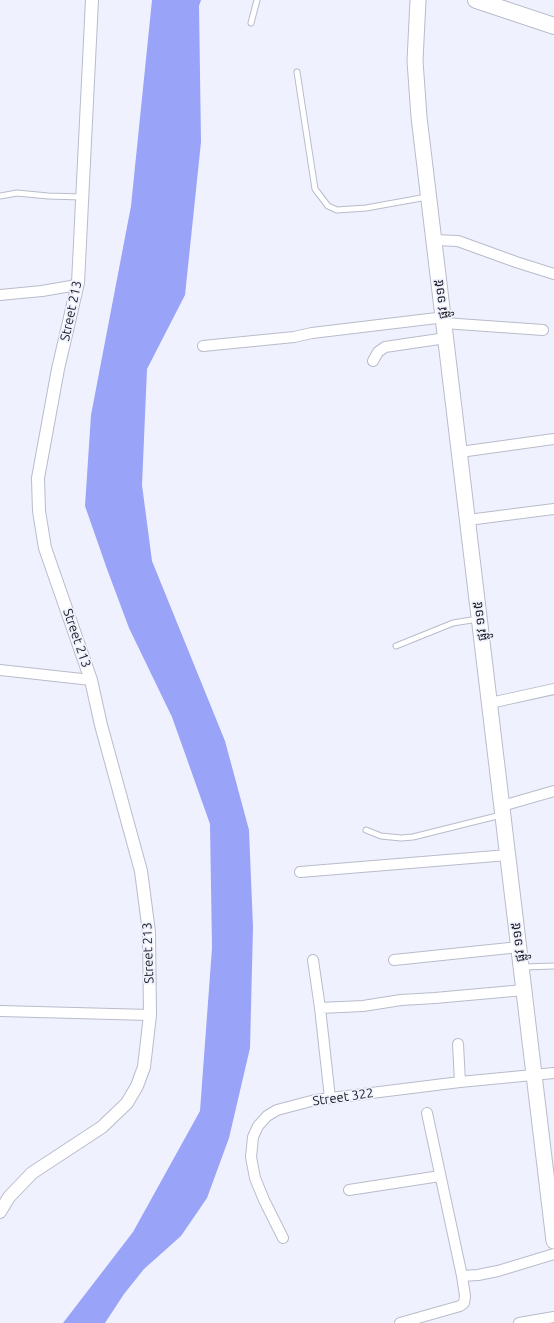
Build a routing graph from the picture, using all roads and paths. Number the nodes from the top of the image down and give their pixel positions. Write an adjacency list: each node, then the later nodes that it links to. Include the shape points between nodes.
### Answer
1 (92, 0): 9 (street, Street 213)
2 (257, 0): 5 (lane)
3 (418, 0): 10 (main road, ផ្លូវ ១១៥, via 415,61)
4 (476, 0): 6 (highway)
5 (251, 23)
6 (554, 26)
7 (298, 72): 10 (lane, via 315,189 328,206 337,210 366,208)
8 (0, 196): 9 (lane, via 17,193)
9 (83, 197): 13 (street, Street 213)
10 (429, 197): 11 (main road, ផ្លូវ ១១៥)
11 (434, 240): 12 (street, via 458,241); 15 (main road, ផ្លូវ ១១៥)
12 (554, 274)
13 (78, 283): 14 (street); 26 (street, Street 213, via 58,369 38,478 39,511 45,548)
14 (0, 295)
15 (444, 325): 16 (street); 17 (street, via 437,318); 18 (street, via 385,347 378,352); 20 (main road, ផ្លូវ ១១៥)
16 (543, 330)
17 (203, 346)
18 (373, 361)
19 (554, 438): 20 (street)
20 (460, 452): 22 (main road, ផ្លូវ ១១៥)
21 (554, 509): 22 (street)
22 (468, 520): 23 (main road, ផ្លូវ ១១៥)
23 (480, 619): 24 (lane, via 453,623); 28 (main road, ផ្លូវ ១១៥)
24 (396, 646)
25 (0, 670): 26 (street)
26 (91, 680): 42 (street, Street 213, via 100,725 141,871 149,932)
27 (554, 690): 28 (street)
28 (490, 703): 30 (main road, ផ្លូវ ១១៥)
29 (554, 791): 30 (street)
30 (502, 810): 31 (lane, via 442,830 406,838 381,836); 32 (main road, ផ្លូវ ១១៥)
31 (366, 830)
32 (508, 854): 33 (street); 34 (main road, ផ្លូវ ១១៥)
33 (300, 872)
34 (519, 947): 36 (street); 38 (main road, ផ្លូវ ១១៥)
35 (313, 960): 40 (street)
36 (394, 960)
37 (554, 966): 38 (lane)
38 (521, 967): 39 (main road, ផ្លូវ ១១៥)
39 (524, 990): 40 (street); 45 (main road, ផ្លូវ ១១៥)
40 (320, 1008): 47 (street)
41 (0, 1011): 42 (street)
42 (150, 1015): 51 (street, Street 213, via 144,1067 127,1103 102,1127 32,1173 9,1197)
43 (458, 1044): 46 (street)
44 (554, 1073): 45 (street, Street 322)
45 (534, 1075): 46 (street, Street 322); 53 (main road, ផ្លូវ ១១៥)
46 (460, 1082): 47 (street, Street 322)
47 (330, 1098): 52 (street, Street 322, via 277,1110 258,1126 254,1137 251,1157 255,1178)
48 (427, 1113): 49 (street)
49 (440, 1176): 50 (street); 55 (street)
50 (349, 1190)
51 (0, 1212)
52 (283, 1238)
53 (554, 1240)
54 (554, 1254): 55 (street, via 498,1271)
55 (462, 1276): 57 (street, via 464,1303)
56 (554, 1317): 58 (street)
57 (400, 1323)
58 (518, 1323)

